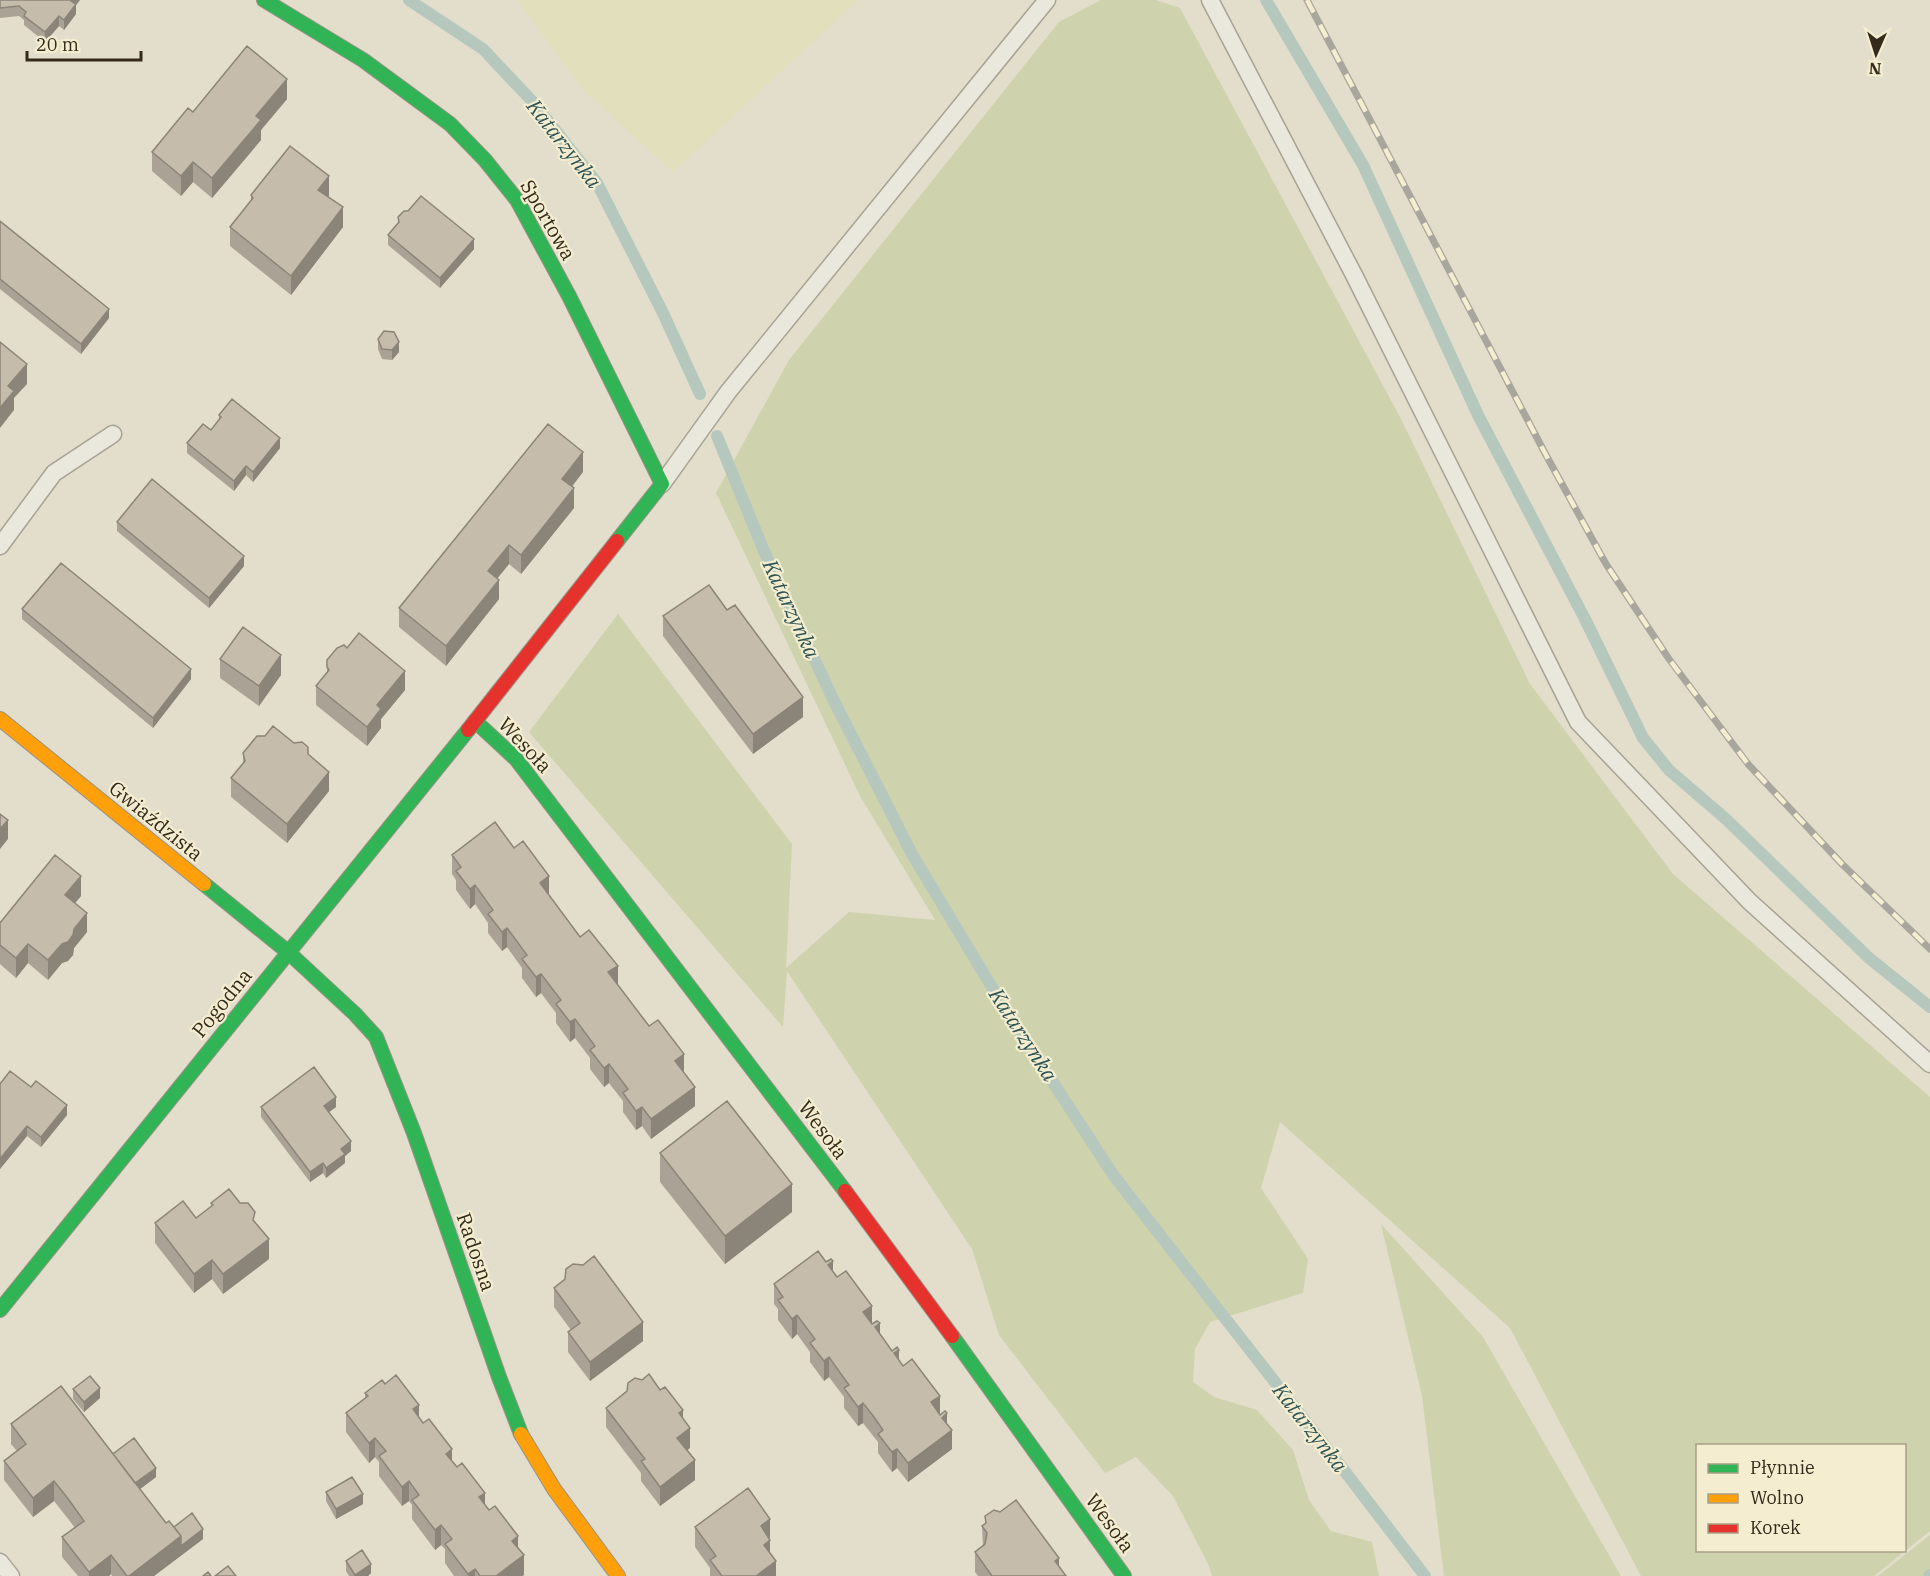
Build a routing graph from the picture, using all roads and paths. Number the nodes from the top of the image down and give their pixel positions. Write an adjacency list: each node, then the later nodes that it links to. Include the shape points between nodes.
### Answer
1 (264, 0): 5 (street, Sportowa, via 373,67 450,124 517,200)
2 (1047, 0): 5 (lane, via 728,392)
3 (1210, 0): 10 (lane, via 1354,275 1578,722 1750,902)
4 (113, 434): 6 (lane, via 54,473)
5 (662, 484): 8 (street, Pogodna)
6 (0, 546)
7 (0, 720): 9 (street, Gwiaździsta)
8 (476, 721): 9 (street, Pogodna); 15 (street, Wesoła, via 516,759 893,1253)
9 (288, 952): 11 (street, Pogodna); 14 (street, Radosna, via 376,1036 521,1433 554,1489)
10 (1930, 1064)
11 (0, 1310)
12 (0, 1562): 13 (lane)
13 (11, 1576)
14 (618, 1576)
15 (1124, 1576)

